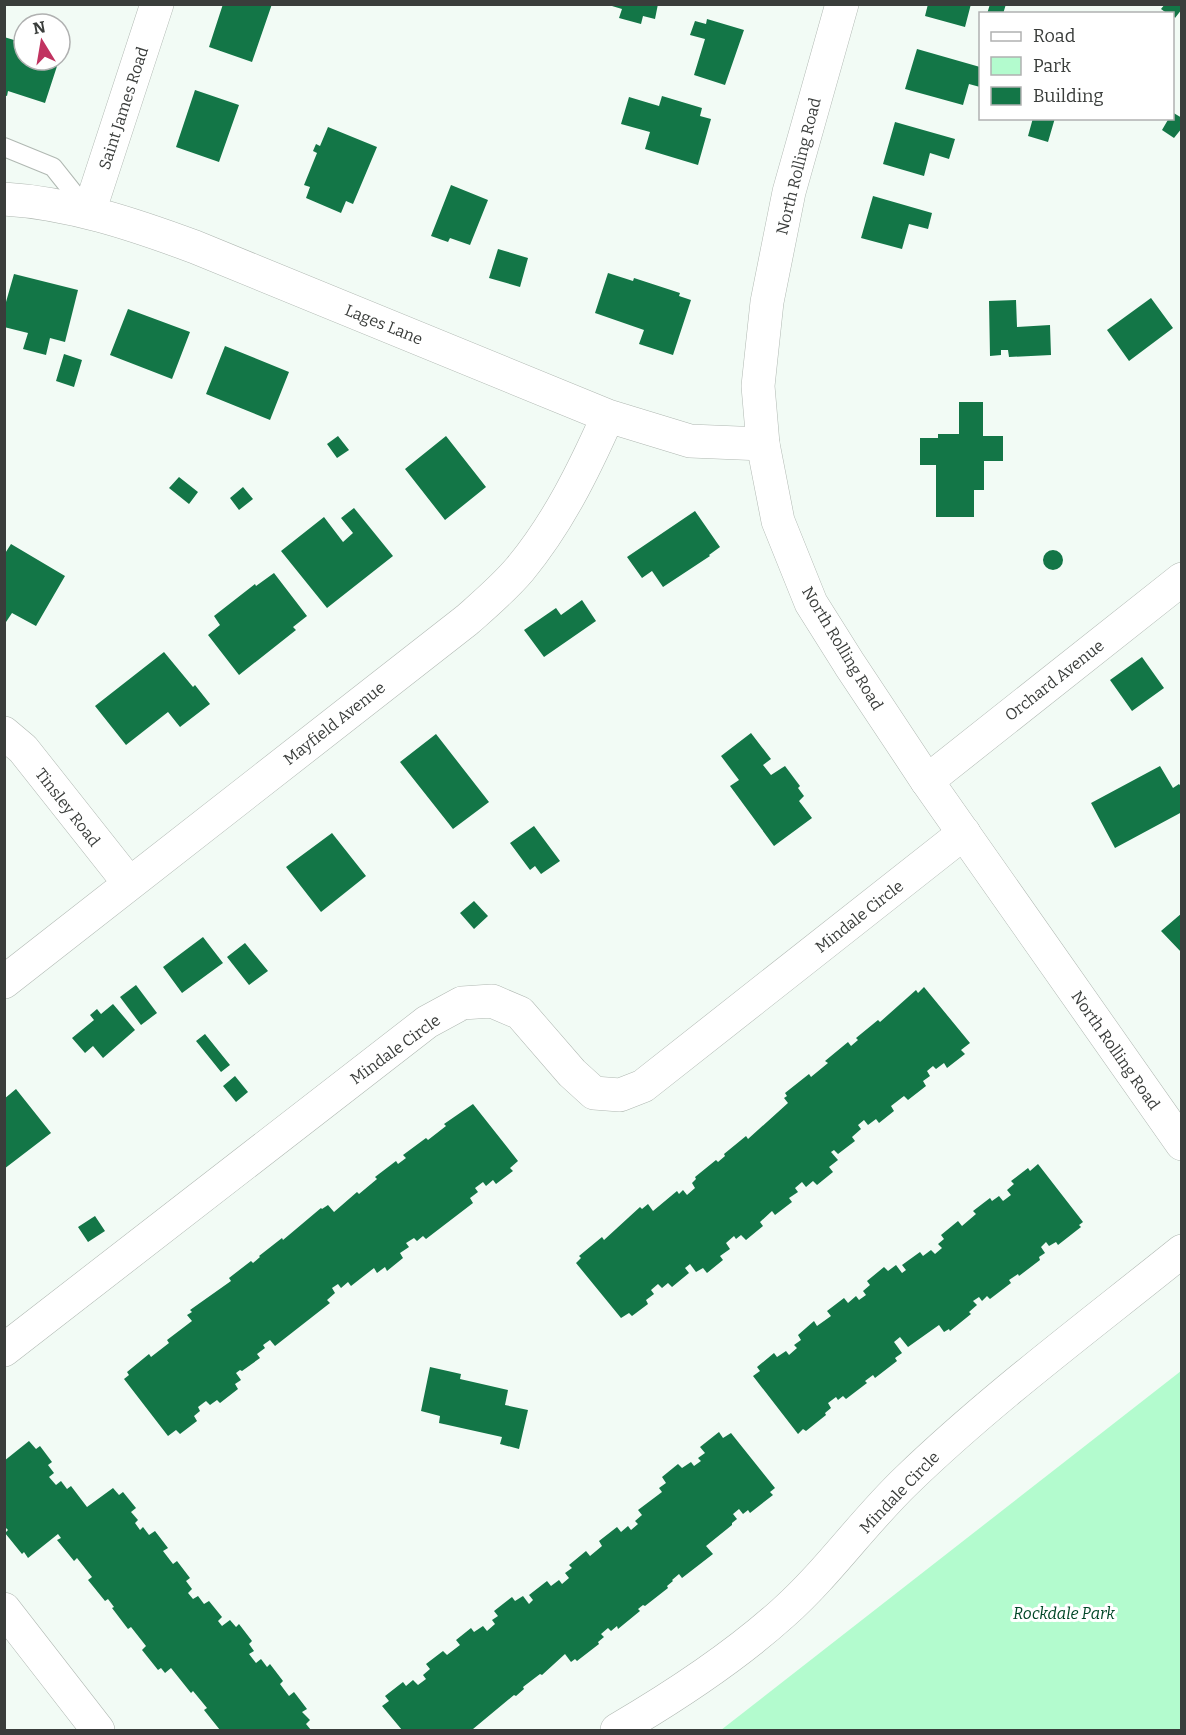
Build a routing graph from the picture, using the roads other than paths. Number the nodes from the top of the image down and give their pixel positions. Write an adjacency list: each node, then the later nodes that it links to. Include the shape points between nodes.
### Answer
1 (157, 4): 5 (street, Saint James Road)
2 (842, 4): 7 (street, North Rolling Road, via 789,192 767,302 758,386)
3 (4, 147): 5 (lane, via 52,167)
4 (4, 199): 5 (street, Lages Lane)
5 (89, 212): 6 (street, Lages Lane, via 195,247)
6 (608, 416): 7 (street, Lages Lane, via 690,441); 12 (street, Mayfield Avenue, via 567,501 543,539 495,596)
7 (763, 444): 10 (street, North Rolling Road, via 778,521 811,603)
8 (1182, 579): 10 (street, Orchard Avenue)
9 (4, 733): 12 (street, Tinsley Road, via 23,749)
10 (927, 781): 11 (street, North Rolling Road)
11 (964, 833): 14 (street, North Rolling Road); 16 (street, Mindale Circle, via 643,1086 620,1095 594,1093 520,1013 492,1001 462,1003 427,1022)
12 (129, 883): 13 (street, Mayfield Avenue)
13 (4, 982)
14 (1182, 1144)
15 (1182, 1251): 19 (street, Mindale Circle, via 963,1429 905,1482 784,1612 731,1657)
16 (4, 1350)
17 (4, 1609): 18 (street)
18 (98, 1731)
19 (617, 1731)

